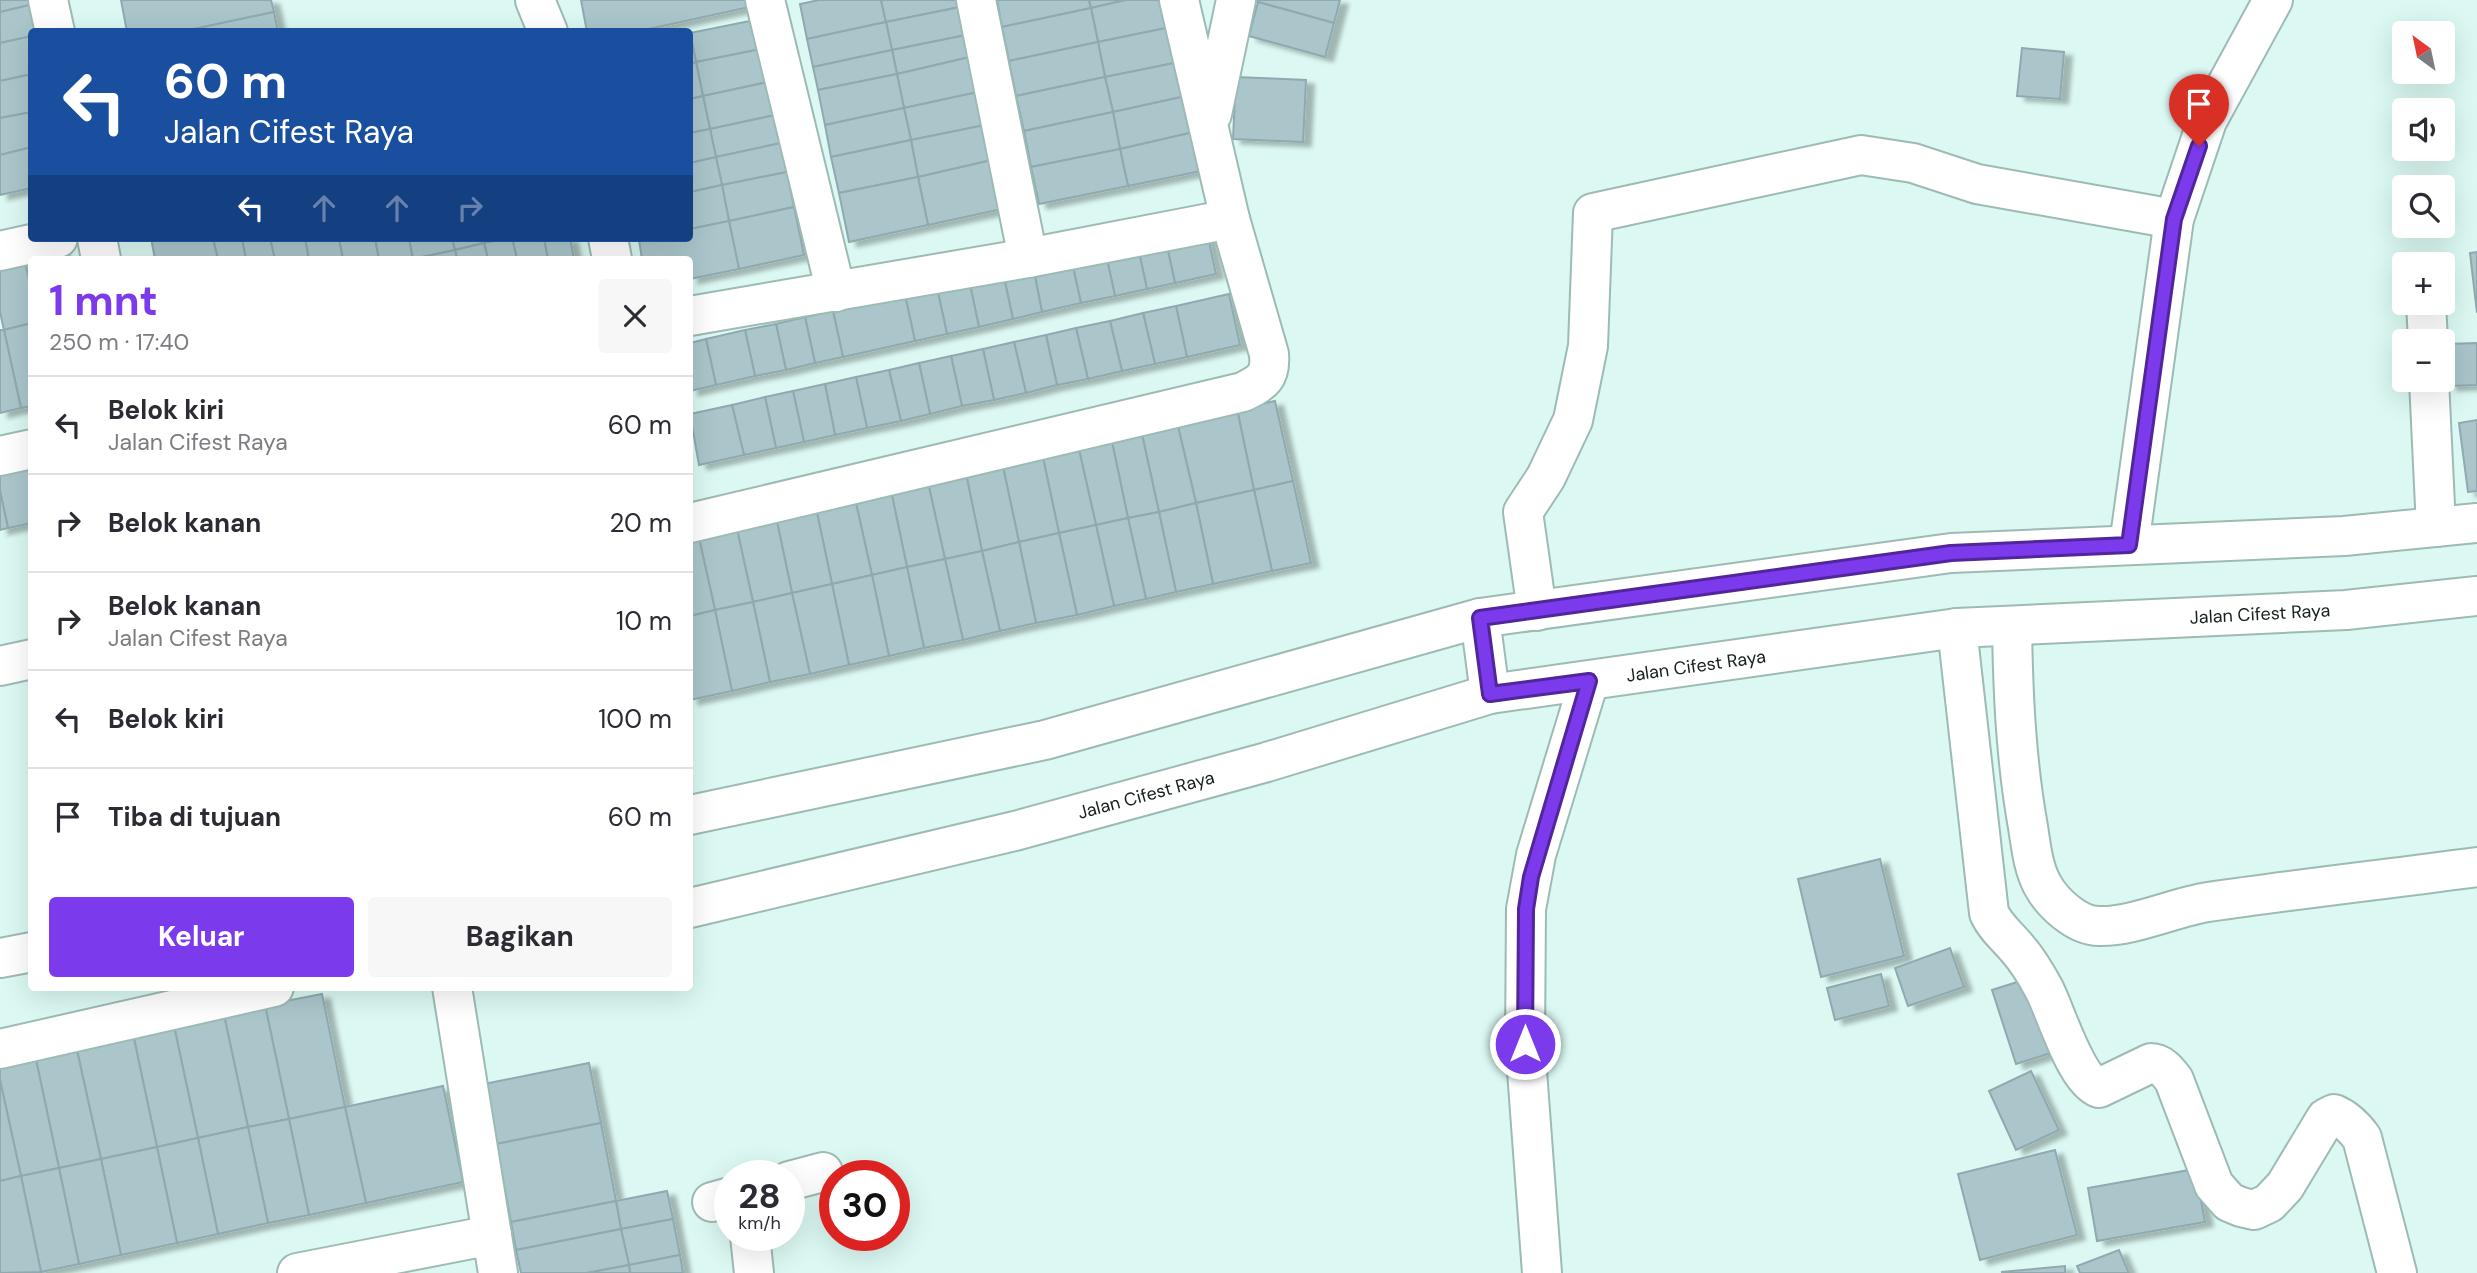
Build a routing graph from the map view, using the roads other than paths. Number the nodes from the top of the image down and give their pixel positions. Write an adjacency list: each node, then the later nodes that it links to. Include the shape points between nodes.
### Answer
1 (48, 0): 8 (street)
2 (535, 0): 9 (street)
3 (765, 0): 16 (street)
4 (976, 0): 15 (street)
5 (1180, 0): 10 (street)
6 (1236, 0): 10 (street)
7 (2273, 0): 12 (street, via 2207,121)
8 (54, 28)
9 (546, 28)
10 (1210, 125): 11 (street)
11 (1230, 219): 15 (street); 21 (street, via 1269,354 1270,368 1255,386)
12 (2174, 219): 24 (street); 26 (street, via 1977,184 1913,163 1861,155 1593,213 1588,346 1573,421 1523,512)
13 (40, 242): 14 (street)
14 (0, 251)
15 (1028, 258): 16 (street)
16 (836, 292): 17 (street)
17 (693, 316)
18 (2430, 392): 23 (street)
19 (28, 450): 20 (street)
20 (0, 456)
21 (693, 522)
22 (2477, 523): 23 (street)
23 (2436, 527): 24 (street, via 2344,536)
24 (2129, 545): 26 (street, via 1951,553)
25 (2477, 596): 28 (street, Jalan Cifest Raya, via 2346,610)
26 (1537, 611): 27 (street)
27 (1480, 618): 33 (street); 34 (street, via 1045,740)
28 (2012, 626): 29 (street, Jalan Cifest Raya); 35 (street, via 2014,720 2036,868 2051,897 2080,921 2099,926 2204,902)
29 (1957, 628): 32 (street, Jalan Cifest Raya); 48 (street, via 1989,913 2044,989 2082,1070 2099,1088 2151,1063 2168,1071 2214,1185 2229,1202 2241,1207 2254,1209 2269,1203 2285,1186 2326,1118 2342,1117 2362,1138)
30 (28, 660): 31 (street)
31 (0, 666)
32 (1589, 681): 33 (street, Jalan Cifest Raya); 47 (street, via 1536,855 1526,909 1525,1044)
33 (1490, 694): 36 (street, Jalan Cifest Raya, via 1267,762 1015,831)
34 (693, 814)
35 (2477, 867)
36 (693, 907)
37 (28, 953): 38 (street)
38 (0, 958)
39 (256, 991): 41 (street)
40 (453, 991): 42 (street)
41 (0, 1049)
42 (492, 1236): 44 (street); 45 (street)
43 (752, 1251): 46 (street)
44 (297, 1273)
45 (498, 1273)
46 (754, 1273)
47 (1542, 1273)
48 (2397, 1273)

